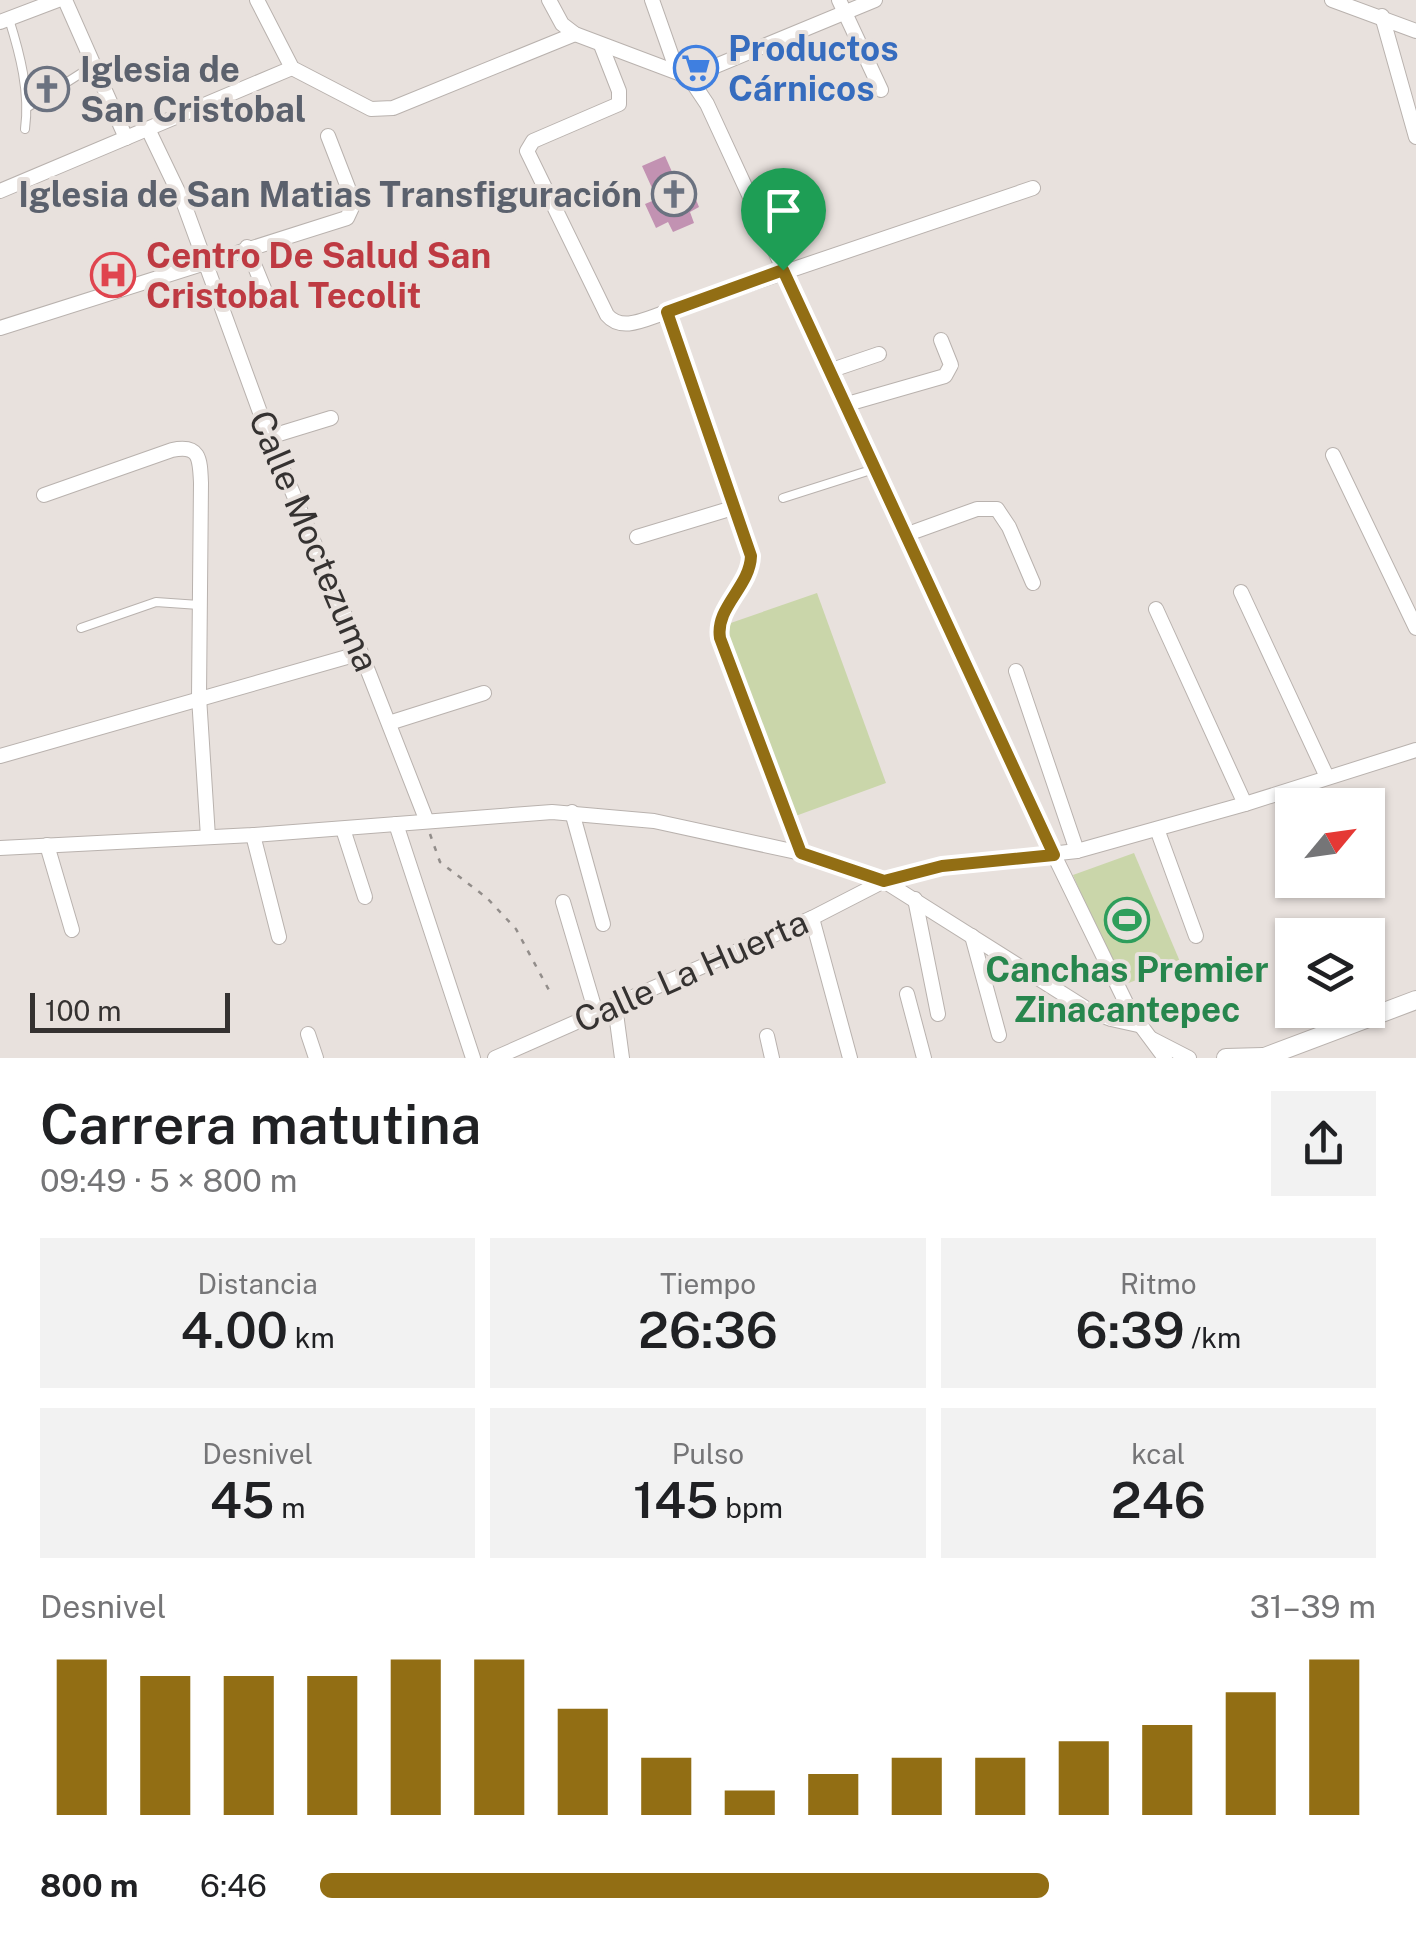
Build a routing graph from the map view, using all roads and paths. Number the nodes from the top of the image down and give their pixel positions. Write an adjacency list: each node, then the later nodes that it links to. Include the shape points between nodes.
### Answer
1 (62, 0): 9 (street); 13 (street)
2 (257, 0): 14 (street)
3 (549, 0): 11 (street)
4 (652, 0): 15 (street)
5 (875, 0): 7 (street)
6 (1332, 0): 8 (street)
7 (841, 6): 15 (street); 16 (street)
8 (1382, 16): 10 (street); 21 (street)
9 (4, 21): 17 (lane, via 18,47)
10 (1416, 31)
11 (575, 34): 12 (street); 14 (street, via 380,110)
12 (601, 45): 15 (street); 29 (street, via 619,104 533,141 529,159 607,315 625,325)
13 (94, 65): 17 (lane); 22 (street)
14 (292, 68): 19 (street)
15 (683, 74): 27 (street, via 707,104)
16 (881, 90)
17 (28, 108): 18 (lane)
18 (25, 129)
19 (148, 129): 22 (street); 26 (street, Calle Moctezuma)
20 (328, 136): 25 (street, via 353,211)
21 (1416, 136)
22 (126, 138): 24 (street)
23 (1032, 188): 27 (street)
24 (0, 191)
25 (248, 247): 26 (street); 28 (street)
26 (204, 262): 30 (street); 36 (street, Calle Moctezuma)
27 (783, 270): 29 (street); 33 (street)
28 (269, 301)
29 (667, 312): 41 (street)
30 (0, 328)
31 (941, 340): 34 (street, via 952,365 945,376)
32 (878, 354): 33 (street)
33 (829, 371): 34 (street)
34 (844, 405): 38 (street)
35 (331, 418): 36 (street)
36 (269, 437): 50 (street, Calle Moctezuma)
37 (1333, 455): 49 (street)
38 (874, 468): 40 (lane); 42 (street)
39 (44, 494): 46 (street, via 172,450 193,449 201,483)
40 (783, 498)
41 (736, 507): 43 (street); 69 (street, via 750,569 722,616 720,638)
42 (905, 535): 44 (street, via 977,509 997,509); 70 (street)
43 (637, 537)
44 (1033, 583)
45 (1241, 592): 57 (street)
46 (199, 605): 48 (lane, via 156,602); 53 (street)
47 (1156, 609): 58 (street)
48 (81, 628)
49 (1416, 628)
50 (361, 652): 53 (street); 54 (street, Calle Moctezuma)
51 (1016, 671): 68 (street)
52 (484, 693): 54 (street)
53 (199, 697): 56 (street); 65 (street)
54 (389, 724): 60 (street, Calle Moctezuma)
55 (1416, 750): 57 (street, Calle La Huerta)
56 (0, 756)
57 (1327, 777): 58 (street, Calle La Huerta)
58 (1245, 804): 63 (street, Calle La Huerta)
59 (572, 812): 60 (street); 69 (street, via 686,826); 76 (street)
60 (426, 819): 61 (street); 81 (path, via 440,862 502,913)
61 (396, 824): 62 (street); 92 (street)
62 (343, 829): 64 (street); 72 (street)
63 (1156, 829): 68 (street, Calle La Huerta); 79 (street)
64 (253, 835): 65 (street); 80 (street)
65 (208, 838): 66 (street)
66 (47, 845): 67 (street); 77 (street)
67 (0, 848)
68 (1077, 851): 70 (street, Calle La Huerta)
69 (801, 853): 71 (street)
70 (1054, 855): 71 (street, Calle La Huerta, via 942,866); 87 (street)
71 (884, 881): 73 (street); 75 (street, Calle La Huerta)
72 (365, 897)
73 (915, 899): 78 (street); 86 (street)
74 (563, 902): 85 (street)
75 (812, 918): 84 (street, Calle La Huerta); 96 (street)
76 (603, 924)
77 (72, 930)
78 (972, 936): 87 (street, via 1090,1010); 89 (street)
79 (1196, 936)
80 (279, 937)
81 (550, 992)
82 (907, 994): 97 (street)
83 (1416, 1000): 101 (street)
84 (614, 1006): 85 (street, Calle La Huerta); 94 (street)
85 (596, 1014): 93 (street, Calle La Huerta)
86 (938, 1014)
87 (1142, 1031): 98 (street); 99 (street)
88 (308, 1034): 91 (street)
89 (999, 1035)
90 (767, 1036): 95 (street)
91 (316, 1058)
92 (472, 1058)
93 (496, 1058)
94 (622, 1058)
95 (772, 1058)
96 (850, 1058)
97 (924, 1058)
98 (1165, 1058)
99 (1189, 1058)
100 (1226, 1058): 101 (street)
101 (1263, 1058)

